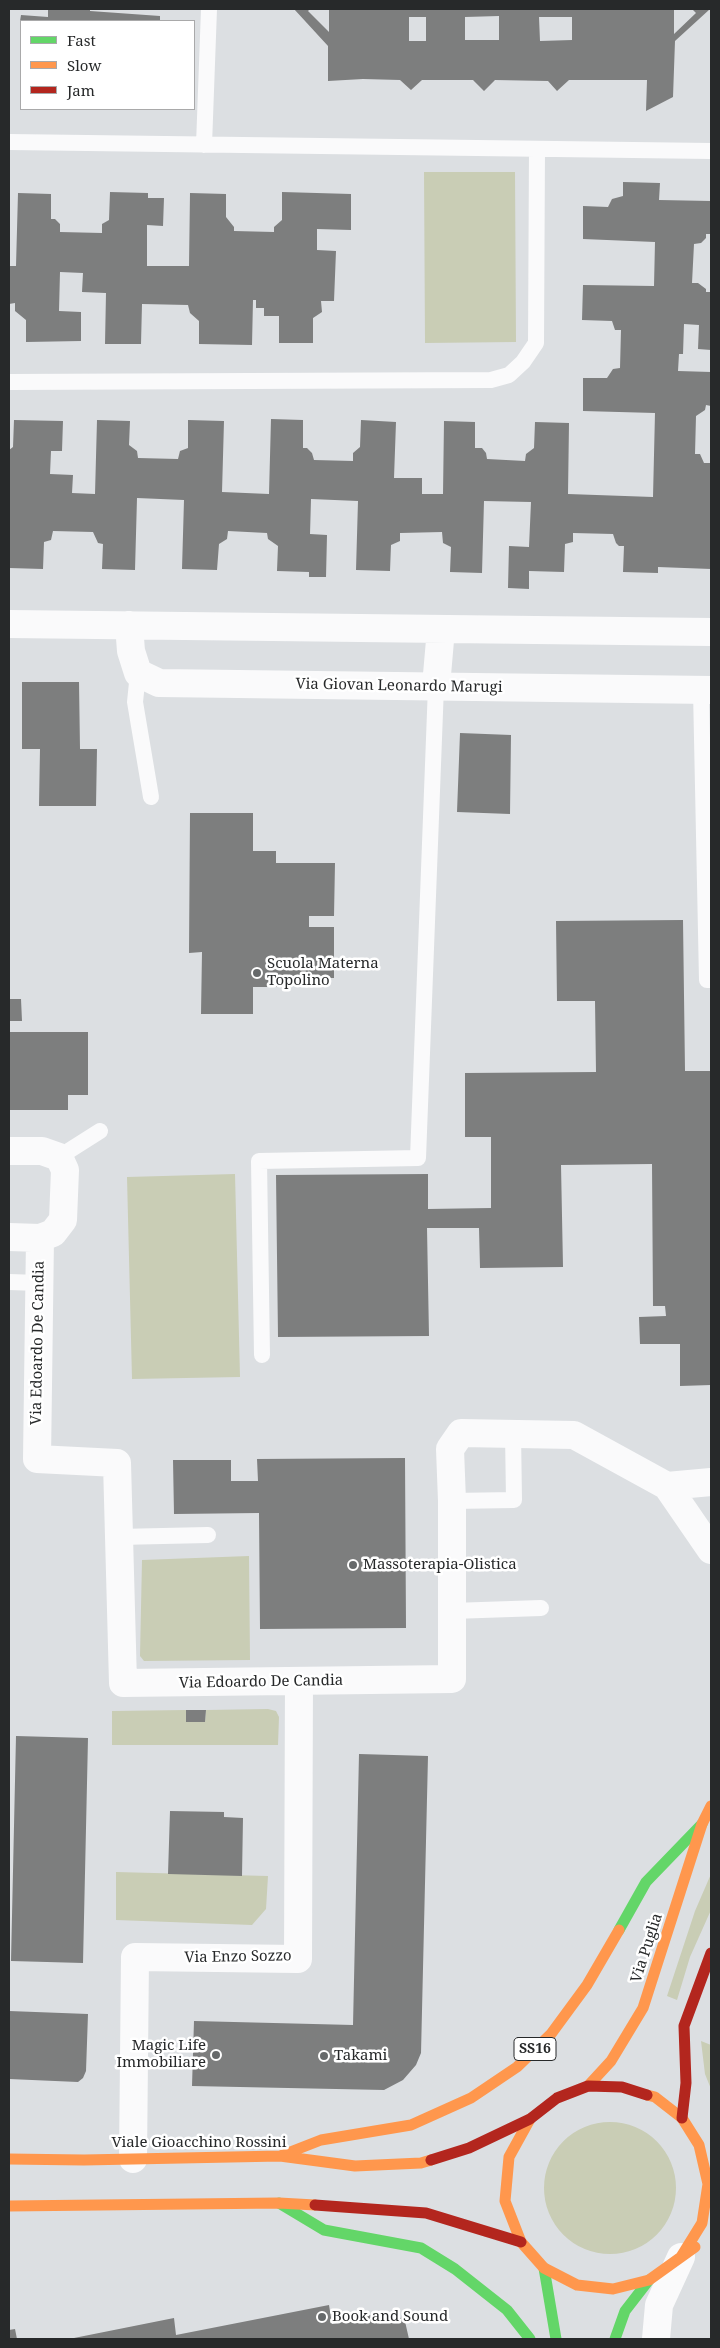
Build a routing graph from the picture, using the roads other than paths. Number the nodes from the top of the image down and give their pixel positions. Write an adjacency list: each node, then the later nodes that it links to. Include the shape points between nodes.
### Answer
1 (209, 9): 3 (lane)
2 (9, 142): 3 (lane)
3 (204, 145): 4 (lane)
4 (537, 149): 5 (lane); 6 (lane, via 536,343 524,362 509,375 491,380)
5 (711, 151)
6 (9, 382)
7 (9, 624): 8 (street)
8 (129, 625): 9 (street); 11 (street, via 131,651)
9 (440, 629): 10 (street); 12 (street)
10 (711, 632)
11 (138, 673): 12 (street, Via Giovan Leonardo Marugi, via 159,683); 14 (lane, via 135,702)
12 (436, 686): 13 (street, Via Giovan Leonardo Marugi); 23 (lane, via 418,1158 259,1161)
13 (706, 690): 15 (lane, via 707,980)
14 (151, 797)
15 (711, 980)
16 (100, 1131): 18 (lane)
17 (9, 1150): 18 (street, via 42,1151)
18 (59, 1156): 20 (street, via 64,1170 64,1220 53,1233)
19 (9, 1237): 20 (street)
20 (40, 1238): 22 (street, Via Edoardo De Candia)
21 (9, 1282): 22 (lane)
22 (39, 1284): 29 (street, Via Edoardo De Candia, via 37,1459 117,1462)
23 (262, 1355)
24 (513, 1434): 26 (street, Via Edoardo De Candia, via 574,1435); 27 (street, Via Edoardo De Candia, via 461,1433 450,1449); 27 (lane, via 514,1500)
25 (711, 1482): 26 (street)
26 (666, 1486): 30 (street, Via Edoardo De Candia)
27 (452, 1500): 32 (street, Via Edoardo De Candia)
28 (208, 1535): 29 (lane)
29 (118, 1537): 33 (street, Via Edoardo De Candia, via 123,1683)
30 (711, 1550)
31 (541, 1608): 32 (lane)
32 (452, 1611): 33 (street, Via Edoardo De Candia, via 452,1679)
33 (299, 1681): 43 (street, Via Enzo Sozzo, via 298,1959 135,1957)
34 (711, 1806): 35 (main road, Via Puglia / SS16)
35 (702, 1824): 37 (main road, Via Puglia / SS16, via 643,2008 611,2061); 42 (main road, SS16, via 646,1882 587,1984 551,2034 517,2067 471,2098 411,2125 321,2140)
36 (711, 1953): 38 (main road, via 684,2026 686,2083)
37 (588, 2086): 38 (main road, Viale Gioacchino Rossini, via 622,2086 655,2098); 39 (main road, Viale Gioacchino Rossini, via 557,2098)
38 (682, 2118): 40 (main road, Viale Gioacchino Rossini)
39 (530, 2119): 42 (main road, Viale Gioacchino Rossini, via 469,2148 421,2163 355,2166); 48 (main road, Viale Gioacchino Rossini, via 509,2157 505,2201)
40 (699, 2145): 41 (main road); 49 (main road, Viale Gioacchino Rossini, via 708,2184 702,2223)
41 (711, 2151)
42 (280, 2156): 43 (main road, Viale Gioacchino Rossini)
43 (133, 2158): 44 (main road, Viale Gioacchino Rossini)
44 (9, 2159)
45 (279, 2203): 46 (main road); 48 (main road, via 426,2213); 52 (main road, via 324,2230 421,2248 455,2269 507,2310)
46 (9, 2206)
47 (706, 2239): 49 (main road, Viale Gioacchino Rossini)
48 (521, 2242): 50 (main road, Viale Gioacchino Rossini)
49 (681, 2257): 51 (main road, Viale Gioacchino Rossini); 55 (street, via 659,2305)
50 (544, 2268): 51 (main road, Viale Gioacchino Rossini, via 577,2285 613,2289); 53 (main road)
51 (649, 2280): 54 (main road, via 625,2311)
52 (530, 2339)
53 (556, 2339)
54 (615, 2339)
55 (656, 2339)

